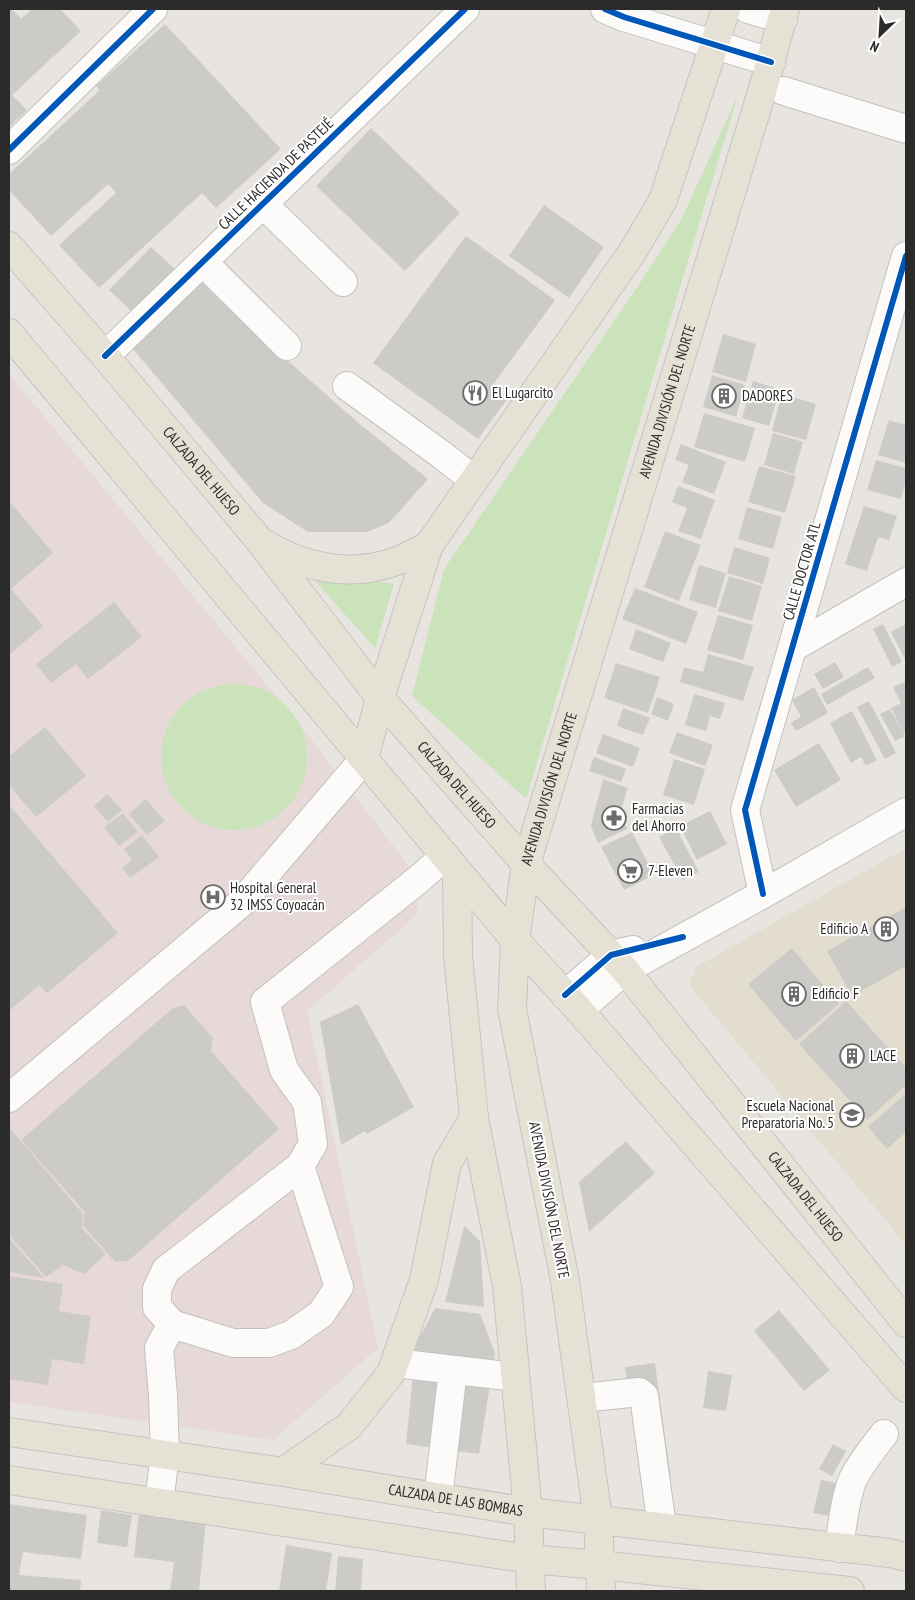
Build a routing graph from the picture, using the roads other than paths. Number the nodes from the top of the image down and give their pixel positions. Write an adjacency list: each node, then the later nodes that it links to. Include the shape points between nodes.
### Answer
1 (153, 9): 11 (street)
2 (464, 9): 12 (street, CALLE HACIENDA DE PASTEJÉ)
3 (605, 9): 7 (street)
4 (726, 9): 7 (main road)
5 (748, 9): 6 (street)
6 (784, 14): 8 (main road, AVENIDA DIVISIÓN DEL NORTE)
7 (714, 44): 8 (street); 21 (main road, via 663,200 633,251)
8 (771, 62): 30 (main road, AVENIDA DIVISIÓN DEL NORTE)
9 (784, 91): 10 (street)
10 (906, 129)
11 (9, 150)
12 (263, 204): 15 (street, CALLE HACIENDA DE PASTEJÉ); 16 (street)
13 (9, 246): 19 (main road, CALZADA DEL HUESO)
14 (906, 256): 25 (street, CALLE DOCTOR ATL)
15 (203, 262): 18 (street); 19 (street, CALLE HACIENDA DE PASTEJÉ)
16 (343, 282)
17 (9, 333): 27 (main road)
18 (287, 346)
19 (105, 356): 22 (main road, CALZADA DEL HUESO)
20 (346, 386): 21 (street)
21 (474, 480): 23 (main road)
22 (259, 540): 23 (main road, via 301,562 348,570 390,563); 26 (main road, CALZADA DEL HUESO)
23 (429, 545): 26 (main road)
24 (906, 582): 25 (street)
25 (792, 648): 31 (street, CALLE DOCTOR ATL, via 745,810)
26 (380, 698): 27 (main road); 30 (main road, CALZADA DEL HUESO)
27 (364, 759): 29 (main road); 35 (street, via 241,903)
28 (906, 812): 31 (street)
29 (451, 864): 32 (main road); 36 (main road); 37 (street, via 419,880 265,1002 284,1070 307,1102 314,1144)
30 (526, 864): 32 (main road, AVENIDA DIVISIÓN DEL NORTE); 33 (main road, CALZADA DEL HUESO)
31 (762, 894): 33 (street, via 683,937)
32 (515, 940): 34 (main road); 44 (main road, AVENIDA DIVISIÓN DEL NORTE, via 512,1009 565,1281)
33 (618, 963): 34 (street); 38 (main road, CALZADA DEL HUESO)
34 (572, 1002): 43 (main road)
35 (9, 1098)
36 (474, 1118): 40 (main road, via 447,1163 424,1280); 42 (main road, via 506,1286)
37 (300, 1166): 39 (street, via 166,1270 157,1288 157,1307); 39 (street, via 339,1287 321,1314 291,1335 269,1343 233,1343)
38 (906, 1323)
39 (172, 1324): 47 (street, via 159,1348)
40 (395, 1363): 41 (street); 48 (main road, via 392,1373 349,1426)
41 (453, 1370): 42 (street); 50 (street)
42 (515, 1377): 52 (main road)
43 (906, 1388)
44 (582, 1398): 53 (main road, AVENIDA DIVISIÓN DEL NORTE); 54 (street, via 639,1392 644,1396)
45 (9, 1432): 47 (main road, CALZADA DE LAS BOMBAS)
46 (884, 1434): 55 (street, via 853,1480)
47 (165, 1455): 48 (main road, CALZADA DE LAS BOMBAS); 51 (street)
48 (283, 1472): 50 (main road, CALZADA DE LAS BOMBAS)
49 (9, 1480): 51 (main road)
50 (438, 1498): 52 (main road, CALZADA DE LAS BOMBAS)
51 (159, 1503): 57 (main road)
52 (528, 1512): 53 (main road, CALZADA DE LAS BOMBAS); 57 (main road)
53 (598, 1519): 54 (main road, CALZADA DE LAS BOMBAS); 58 (main road, AVENIDA DIVISIÓN DEL NORTE)
54 (662, 1527): 55 (main road, CALZADA DE LAS BOMBAS)
55 (839, 1548): 56 (main road, CALZADA DE LAS BOMBAS)
56 (901, 1553)
57 (528, 1559): 58 (main road); 59 (main road)
58 (600, 1578): 60 (main road)
59 (531, 1591)
60 (850, 1591)

